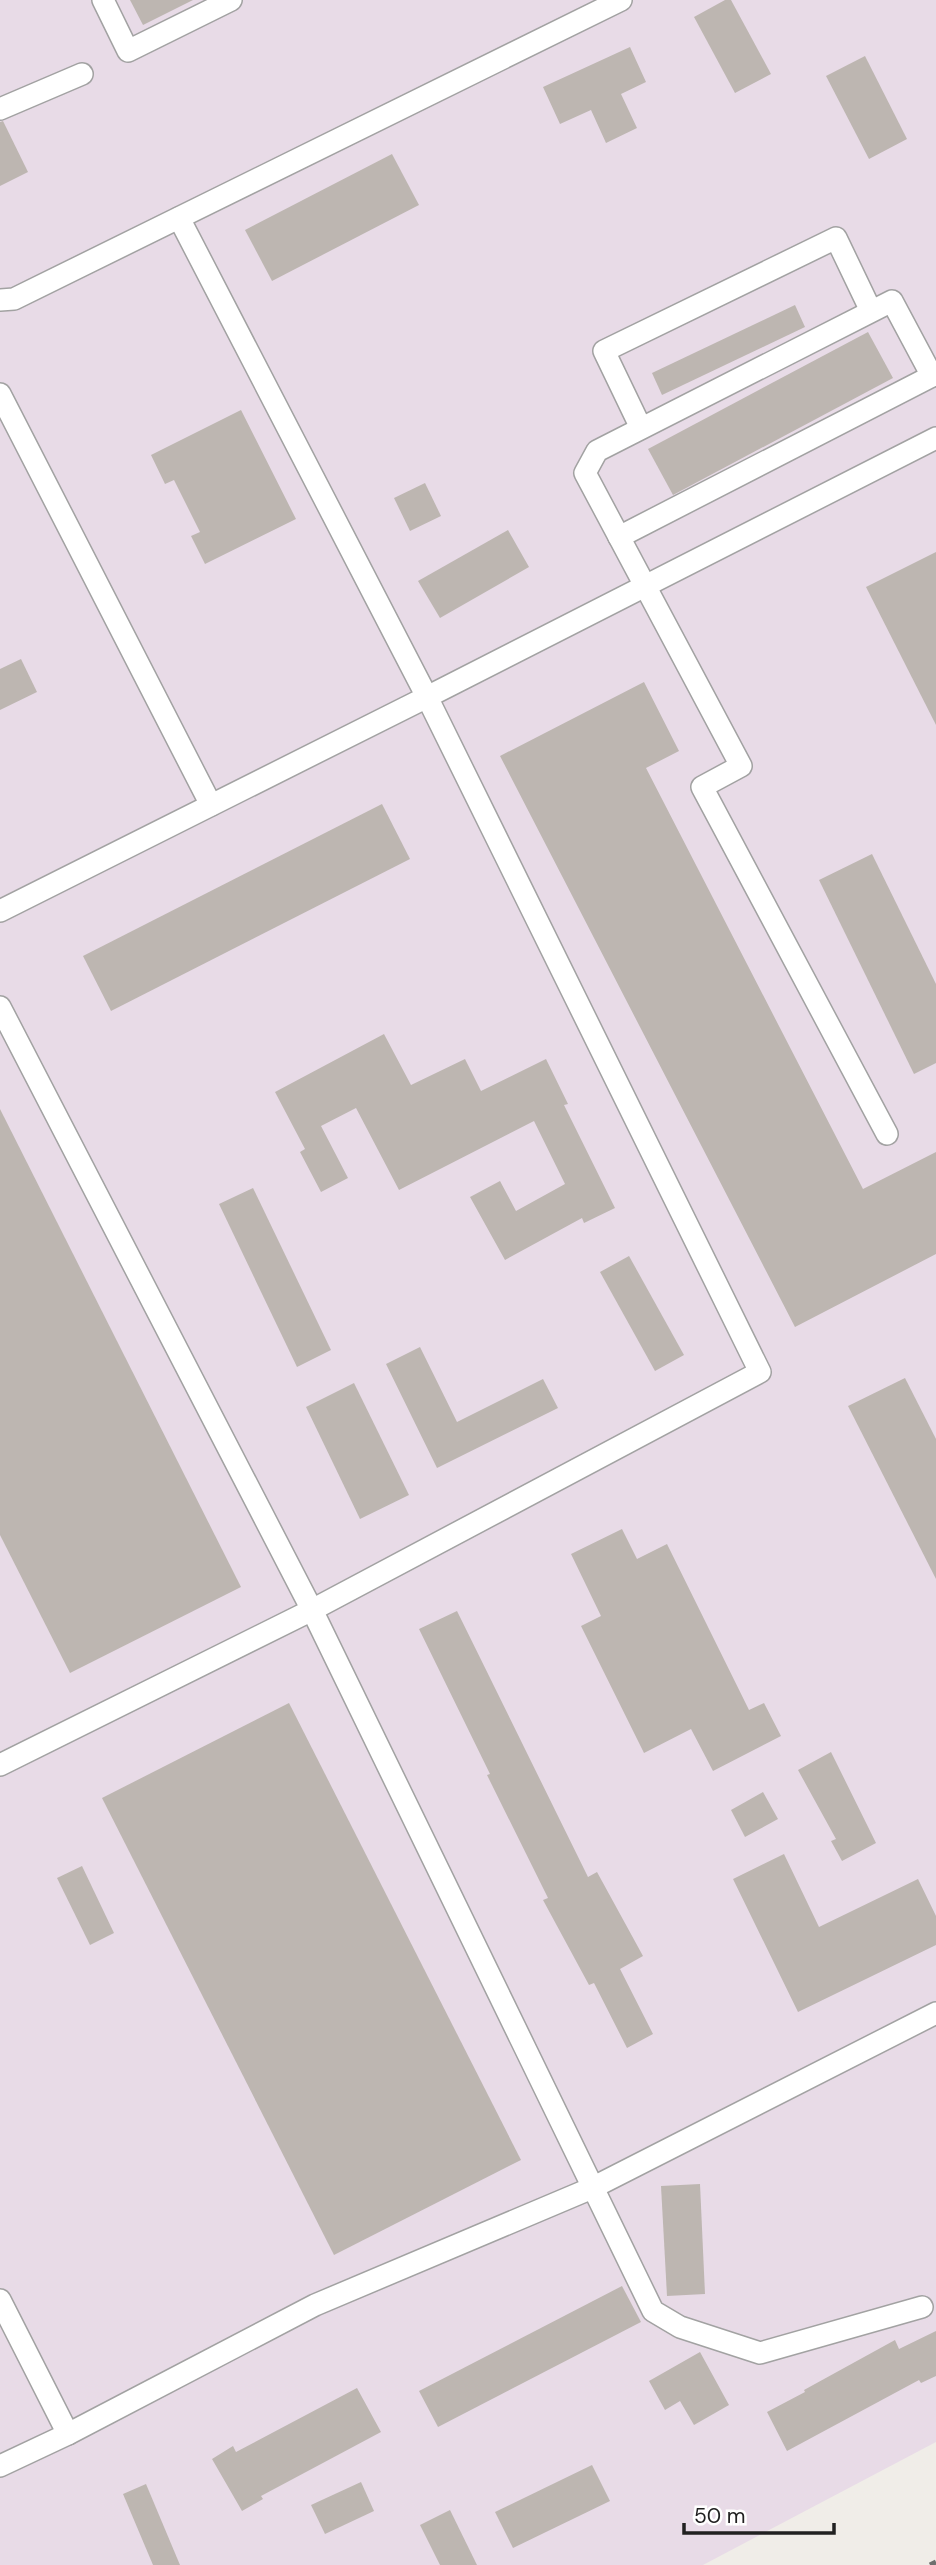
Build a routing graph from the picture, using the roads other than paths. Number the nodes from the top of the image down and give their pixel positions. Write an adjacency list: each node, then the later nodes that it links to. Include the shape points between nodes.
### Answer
1 (103, 0): 2 (lane, via 128,51)
2 (231, 0)
3 (621, 0): 6 (lane)
4 (82, 74): 5 (lane)
5 (0, 109)
6 (179, 218): 7 (lane, via 14,299); 15 (lane)
7 (0, 300)
8 (872, 311): 9 (lane, via 892,301); 11 (lane); 11 (lane, via 836,238 604,351)
9 (934, 375): 13 (lane)
10 (0, 394): 16 (lane)
11 (641, 428): 13 (lane, via 597,451 585,473)
12 (936, 438): 14 (lane)
13 (619, 537): 14 (lane)
14 (645, 586): 15 (lane); 19 (lane, via 741,766 702,787)
15 (427, 697): 16 (lane); 20 (lane, via 760,1372)
16 (211, 805): 17 (lane)
17 (0, 911)
18 (0, 1007): 20 (lane)
19 (887, 1134)
20 (312, 1609): 21 (lane); 23 (lane)
21 (0, 1765)
22 (936, 2013): 23 (lane)
23 (592, 2188): 25 (lane, via 653,2311 680,2327 760,2353); 26 (lane, via 315,2305)
24 (0, 2300): 26 (lane)
25 (922, 2307)
26 (68, 2434): 27 (lane)
27 (0, 2466)

